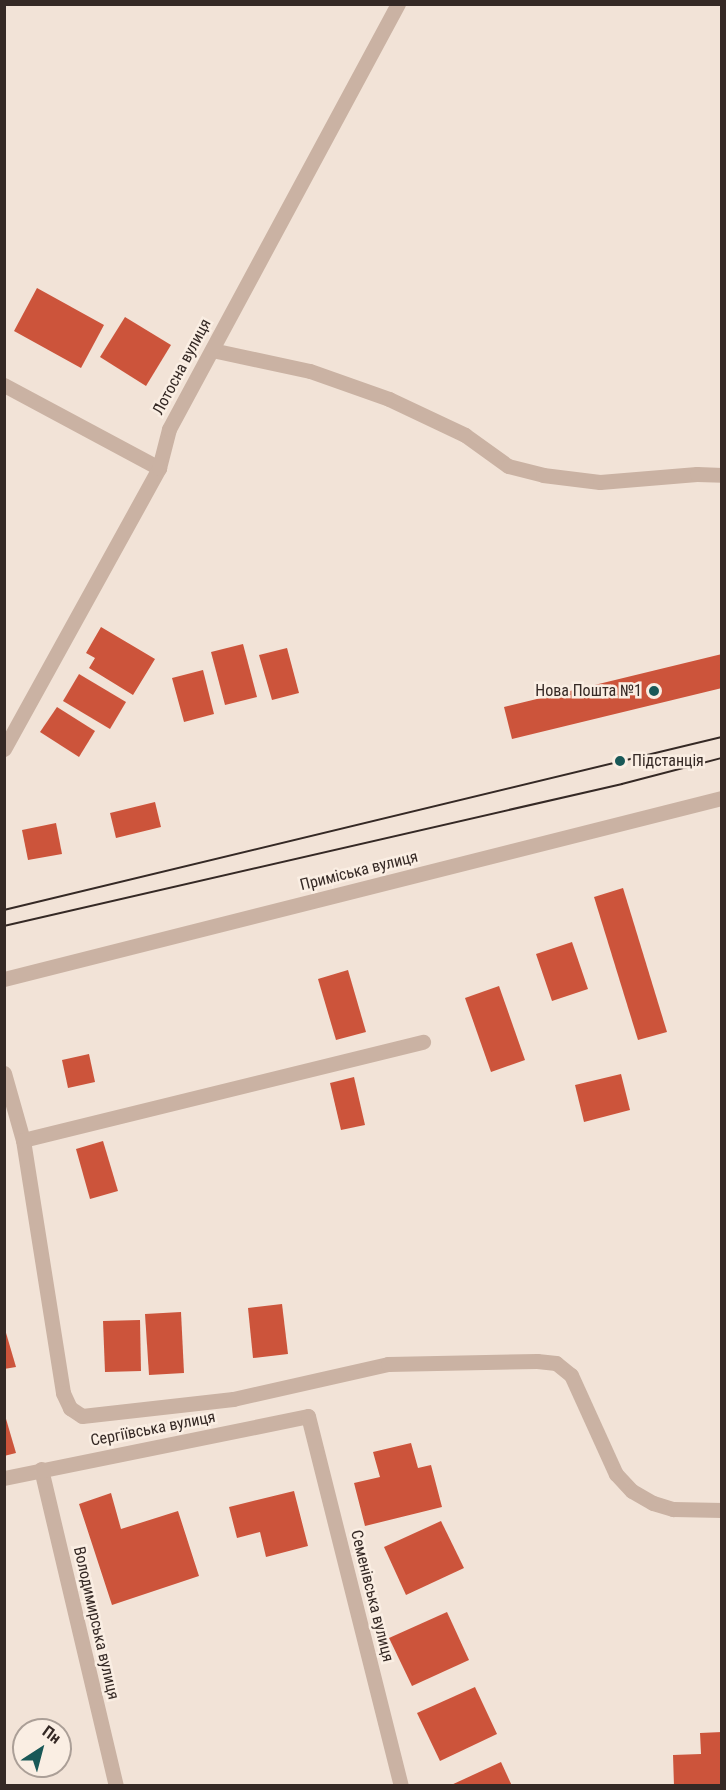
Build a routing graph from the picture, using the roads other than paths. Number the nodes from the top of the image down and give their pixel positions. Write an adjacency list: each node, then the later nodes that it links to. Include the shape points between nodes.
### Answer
1 (398, 4): 2 (street, Лотосна вулиця)
2 (212, 350): 4 (street, Лотосна вулиця, via 170,429); 5 (street, via 310,371 389,399 465,435 508,466 543,475 600,482)
3 (4, 385): 4 (street)
4 (159, 468): 6 (street, Лотосна вулиця)
5 (722, 475)
6 (4, 749)
7 (722, 798): 8 (street, Приміська вулиця)
8 (4, 979)
9 (423, 1042): 11 (street)
10 (4, 1073): 11 (street)
11 (23, 1140): 15 (street, via 63,1394 70,1408 82,1416 233,1399 388,1364 556,1363 571,1375 616,1474 633,1491 673,1509)
12 (308, 1416): 13 (street, Сергіївська вулиця); 17 (street, Семенівська вулиця)
13 (41, 1469): 14 (street, Сергіївська вулиця); 16 (street, Володимирська вулиця)
14 (4, 1478)
15 (722, 1510)
16 (116, 1785)
17 (401, 1785)

